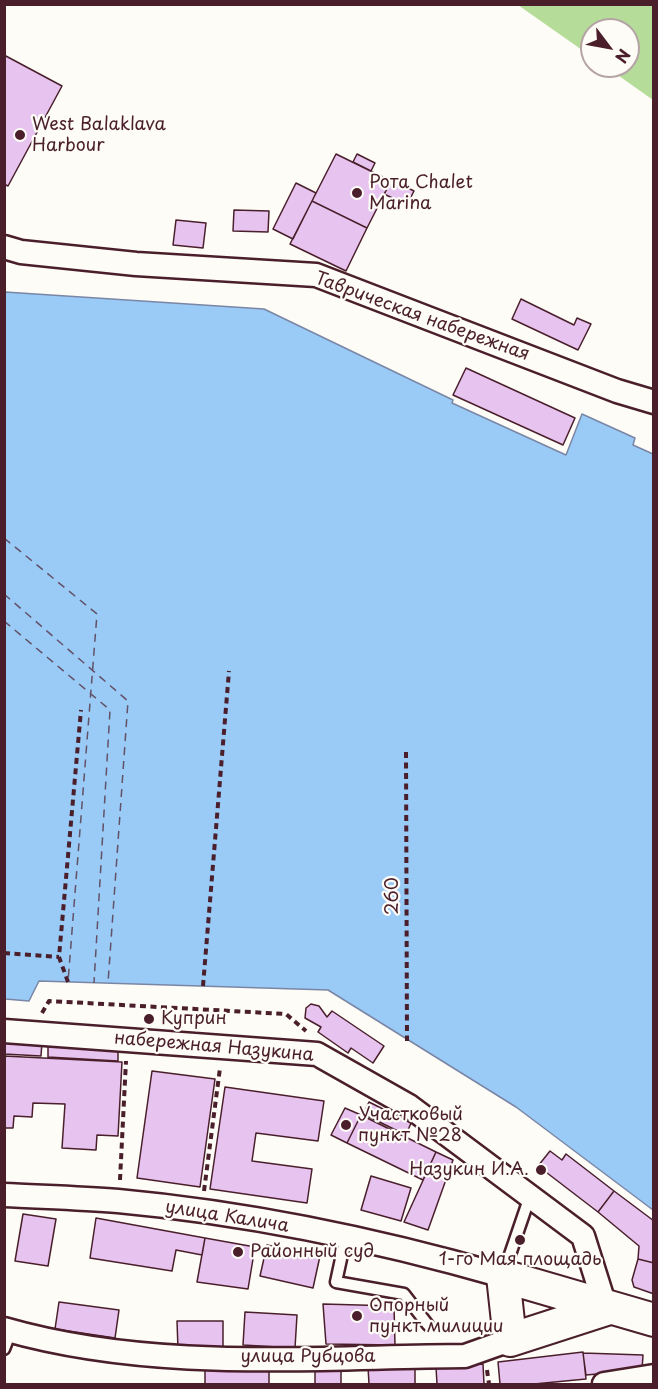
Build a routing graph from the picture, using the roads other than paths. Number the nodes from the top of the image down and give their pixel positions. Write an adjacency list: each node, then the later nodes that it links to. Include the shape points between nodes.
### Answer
1 (4, 247): 2 (street, Таврическая набережная, via 136,264 316,275)
2 (654, 402)
3 (4, 1031): 5 (street, набережная Назукина, via 317,1054 409,1106)
4 (4, 1195): 6 (street, улица Калича, via 202,1212)
5 (531, 1196): 7 (lane); 8 (street, набережная Назукина, via 583,1236)
6 (346, 1236): 7 (street, улица Калича); 10 (lane, via 336,1282 404,1294)
7 (503, 1276): 8 (main road, улица Калича); 12 (main road)
8 (606, 1309): 9 (main road, улица Калича); 12 (main road, улица Рубцова)
9 (654, 1320)
10 (428, 1325)
11 (7, 1336): 12 (street, улица Рубцова, via 169,1358 465,1356)
12 (510, 1340)
13 (654, 1376): 14 (street)
14 (604, 1384)

